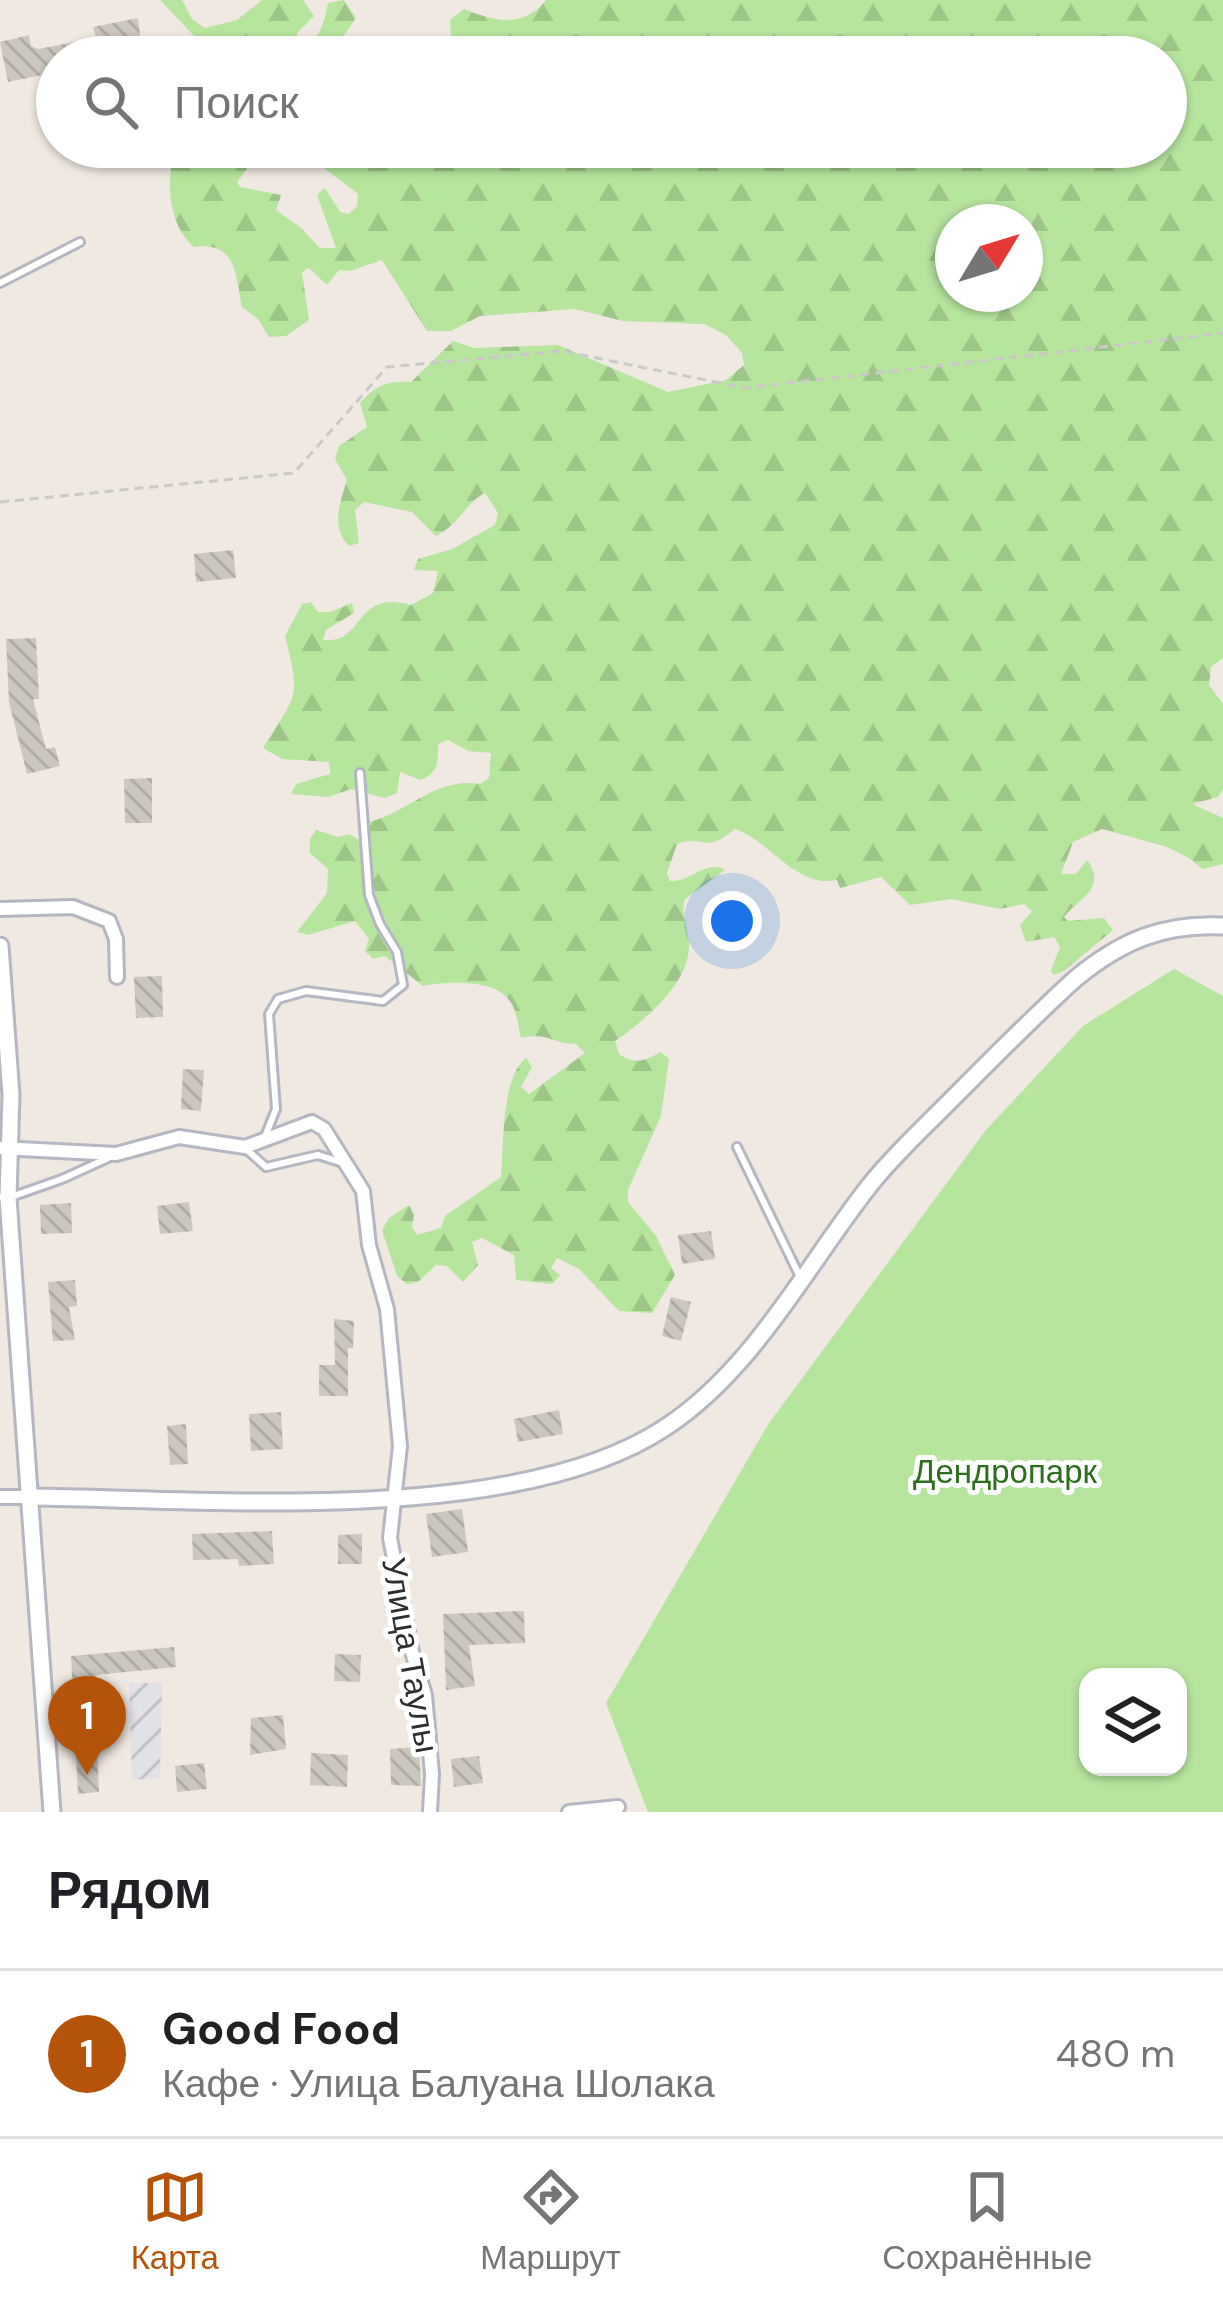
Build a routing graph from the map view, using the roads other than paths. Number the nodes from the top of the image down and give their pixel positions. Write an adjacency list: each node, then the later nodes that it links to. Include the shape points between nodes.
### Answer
1 (80, 242): 2 (lane)
2 (0, 284)
3 (360, 773): 8 (lane, via 369,896 397,952 403,985 383,1001 306,991 278,998 268,1014 276,1109)
4 (0, 909): 7 (street, via 73,907 109,921)
5 (1223, 926): 15 (street, via 1144,934 1091,966 872,1181)
6 (0, 946): 11 (street, via 11,1094)
7 (117, 977)
8 (262, 1143): 9 (street); 13 (street, via 312,1122)
9 (244, 1147): 12 (street, via 168,1137); 13 (lane, via 266,1167)
10 (737, 1148): 15 (lane)
11 (5, 1149): 12 (street); 14 (street)
12 (116, 1154): 14 (lane)
13 (339, 1156): 18 (street, Улица Таулы, via 363,1192 387,1309 400,1446)
14 (4, 1197): 17 (street)
15 (802, 1282): 18 (street, via 730,1369 666,1427 554,1475)
16 (0, 1497): 17 (street)
17 (32, 1497): 18 (street); 20 (street)
18 (395, 1498): 21 (street, Улица Таулы, via 391,1538 425,1695)
19 (618, 1807): 22 (street)
20 (52, 1812)
21 (430, 1812)
22 (569, 1812)

